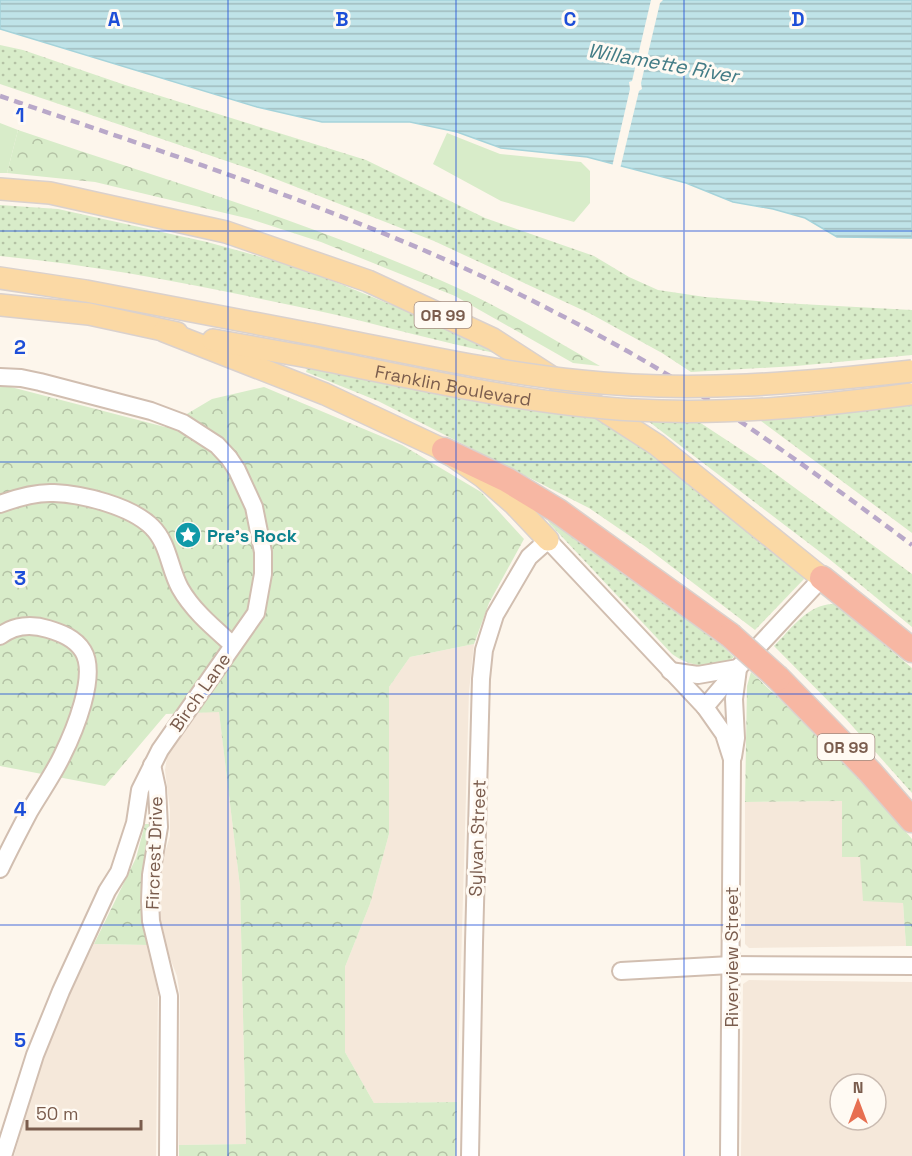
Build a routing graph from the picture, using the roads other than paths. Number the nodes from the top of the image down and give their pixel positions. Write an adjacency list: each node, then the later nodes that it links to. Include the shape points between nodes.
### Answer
1 (0, 189): 11 (main road, OR 99, via 50,193 226,232 368,281 494,339 657,445)
2 (0, 278): 5 (main road, Franklin Boulevard, bridge, via 581,381 705,386)
3 (0, 305): 4 (main road, Franklin Boulevard, via 89,314)
4 (164, 331): 7 (main road, Franklin Boulevard, bridge, via 583,406 732,410); 8 (main road, OR 99, via 325,394)
5 (912, 371)
6 (0, 377): 13 (street, Birch Lane, via 40,382 151,411 202,433 229,458 256,515 263,552 256,613)
7 (912, 394)
8 (444, 450): 10 (main road, via 483,477); 20 (highway, OR 99, bridge, via 507,480 558,511 730,635 870,771)
9 (0, 504): 13 (street, via 53,493 102,501 140,518 151,525 166,548 188,601)
10 (548, 540): 16 (street, Riverview Street); 27 (street, Sylvan Street, via 529,557 510,588 495,615 484,650)
11 (822, 578): 14 (highway, OR 99); 15 (street)
12 (0, 636): 21 (street, via 29,626 62,634 83,651 88,677 62,757)
13 (232, 645): 19 (street, Birch Lane)
14 (912, 650)
15 (738, 669): 16 (street, via 699,675); 17 (street); 18 (street, Riverview Street)
16 (670, 671): 17 (street, Riverview Street)
17 (705, 707): 18 (street, Riverview Street, via 723,734)
18 (732, 759): 22 (street, Riverview Street)
19 (152, 765): 25 (street, Birch Lane, via 140,790 135,823 119,872 61,991); 26 (street, Fircrest Drive, via 159,827 150,901 169,996)
20 (912, 820)
21 (0, 870)
22 (731, 965): 23 (street); 24 (street); 28 (street, Riverview Street)
23 (912, 966)
24 (621, 972)
25 (3, 1156)
26 (168, 1156)
27 (470, 1156)
28 (729, 1156)

